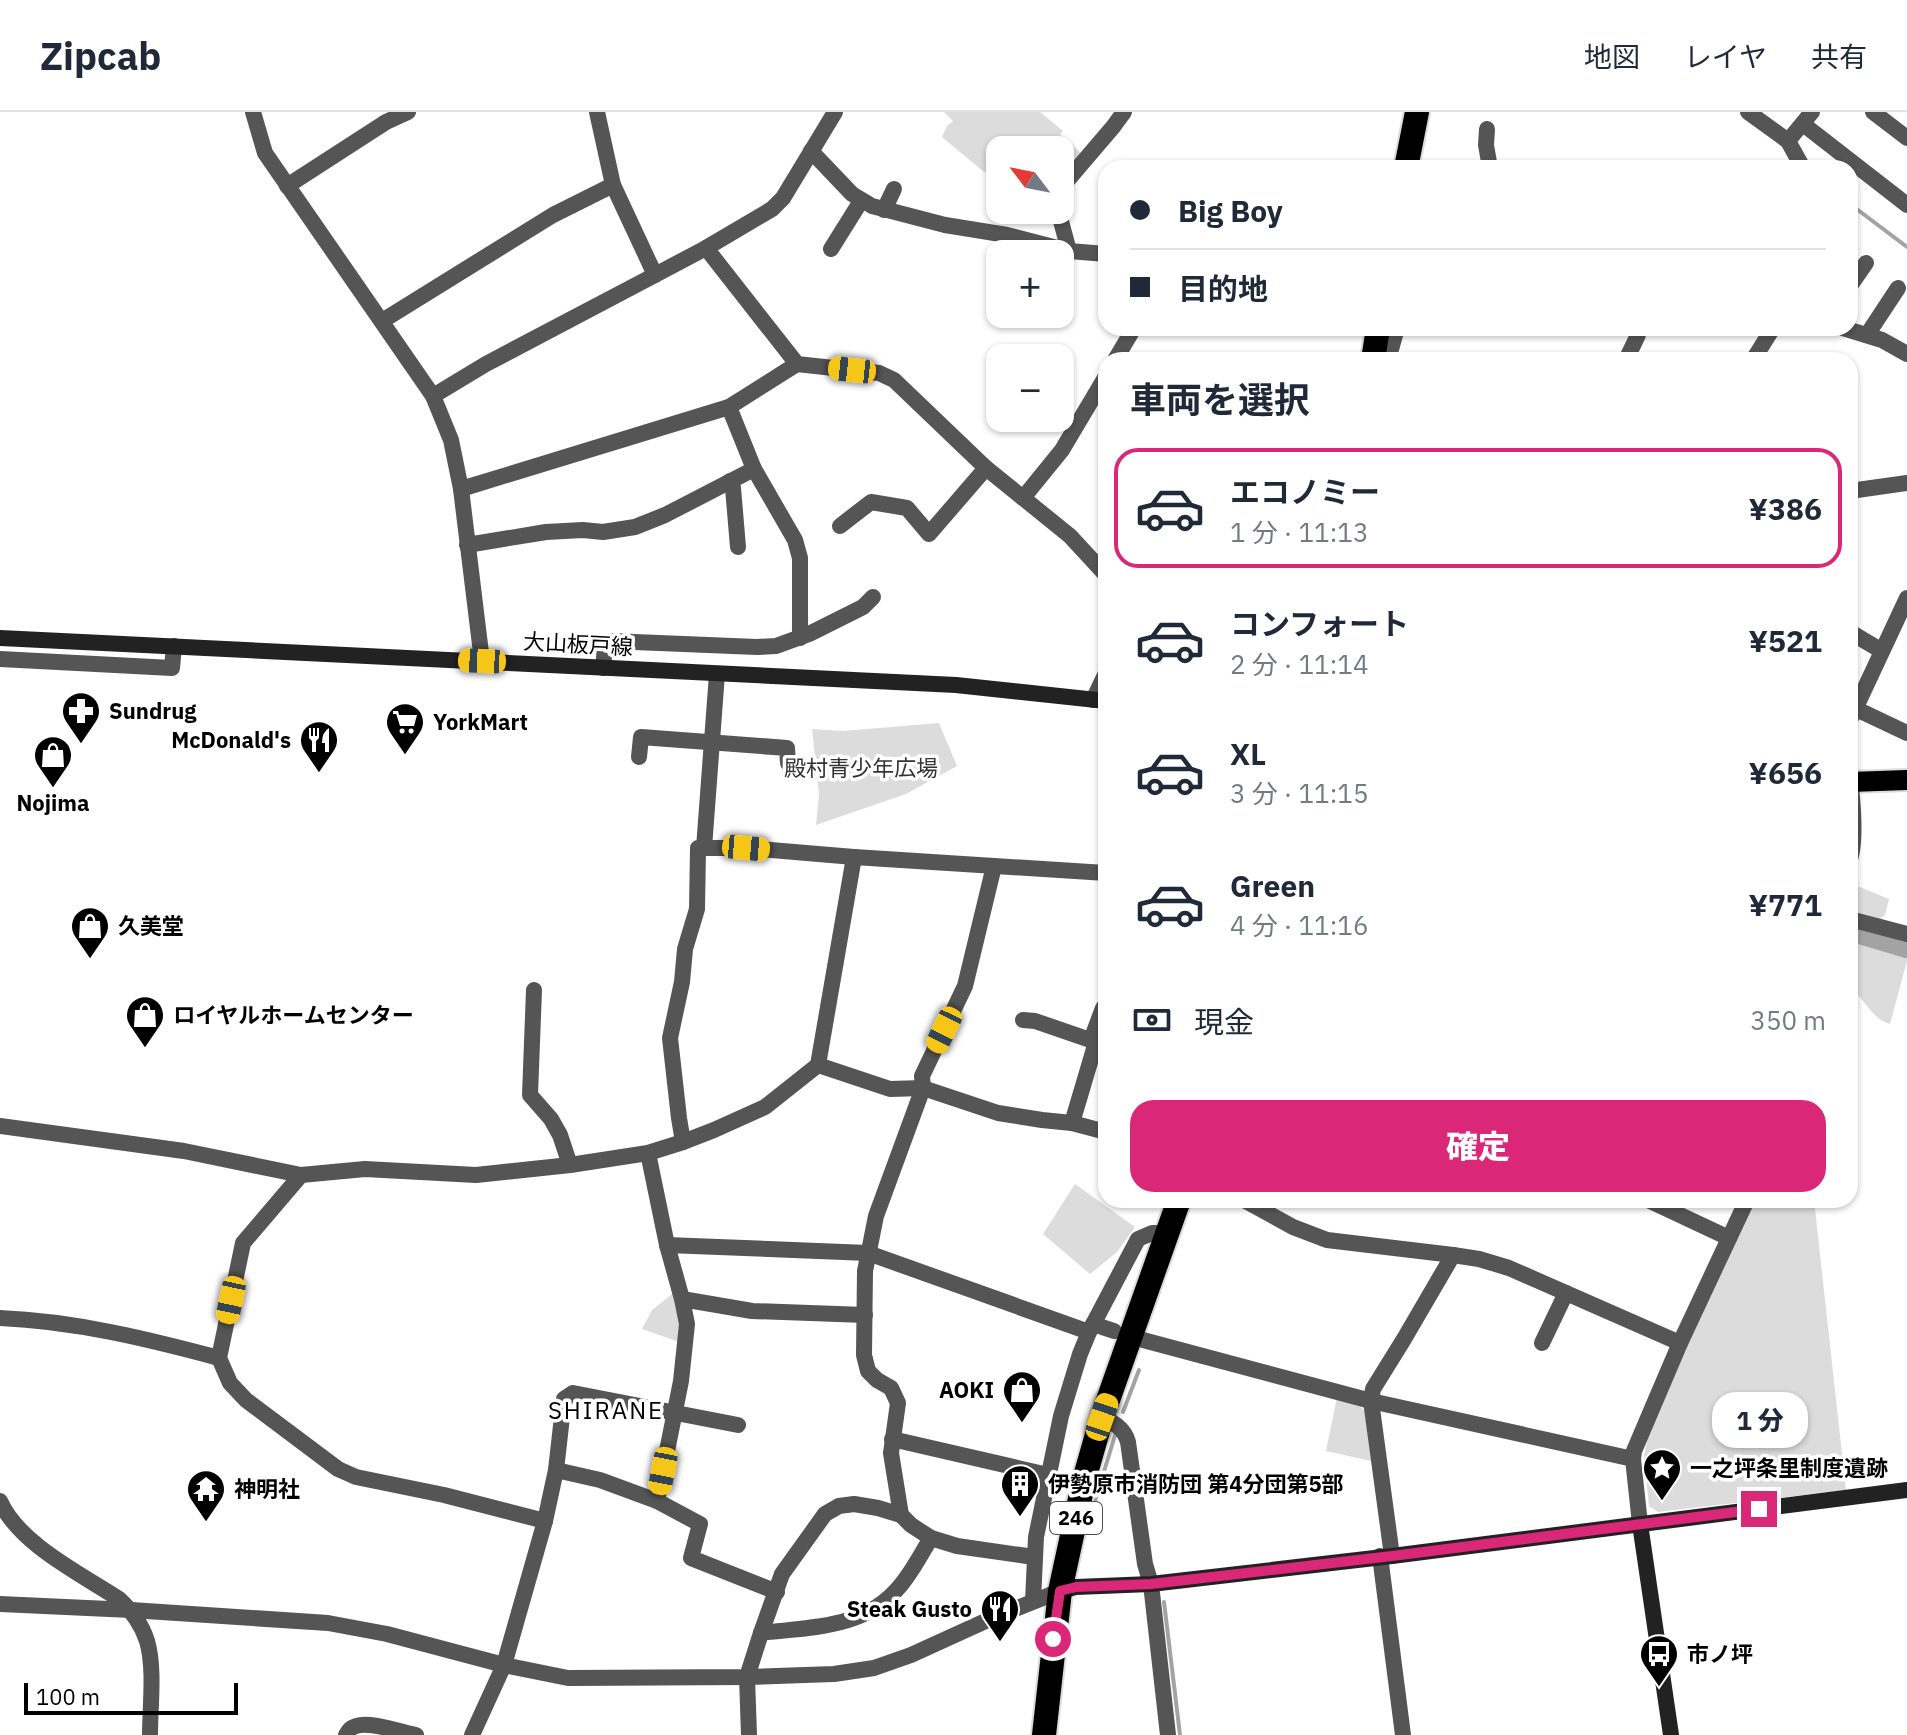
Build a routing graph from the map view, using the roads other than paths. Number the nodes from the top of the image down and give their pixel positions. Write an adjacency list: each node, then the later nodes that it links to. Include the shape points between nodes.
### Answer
1 (253, 112): 21 (street, via 265,153)
2 (408, 112): 21 (street)
3 (597, 112): 20 (street)
4 (835, 112): 13 (street)
5 (1124, 112): 19 (street)
6 (1417, 112): 14 (highway)
7 (1748, 112): 12 (street)
8 (1879, 114): 11 (street)
9 (1808, 118): 12 (street); 17 (street)
10 (1487, 129): 15 (street)
11 (1907, 138)
12 (1788, 141): 16 (street)
13 (811, 151): 23 (street); 27 (street, via 772,209)
14 (1408, 160)
15 (1489, 160)
16 (1799, 160)
17 (1856, 160)
18 (1858, 162): 24 (street)
19 (1074, 173)
20 (613, 185): 33 (street); 35 (street, via 553,215)
21 (287, 186): 35 (street)
22 (894, 189): 25 (street)
23 (861, 201): 25 (street); 28 (street)
24 (1907, 205)
25 (884, 210): 26 (street)
26 (1026, 240)
27 (706, 248): 33 (street); 39 (street)
28 (831, 249)
29 (1074, 251): 30 (street)
30 (1098, 253)
31 (1861, 265): 32 (street)
32 (1858, 271)
33 (655, 275): 41 (street)
34 (1896, 297): 37 (street)
35 (382, 321): 41 (street)
36 (1858, 332): 37 (street)
37 (1867, 335): 38 (street)
38 (1907, 354)
39 (797, 364): 42 (street); 43 (street, via 879,373 894,380)
40 (1098, 389): 49 (street, via 1062,450)
41 (433, 396): 47 (street, via 451,440)
42 (729, 407): 44 (street); 47 (street)
43 (986, 468): 49 (street); 50 (street, via 925,538 907,508 871,502)
44 (754, 469): 45 (street); 58 (street, via 800,558)
45 (730, 481): 51 (street, via 635,527 546,532); 52 (street)
46 (1907, 483): 48 (street)
47 (461, 489): 51 (street)
48 (1858, 490)
49 (1023, 498): 53 (street)
50 (851, 521)
51 (467, 545): 62 (street)
52 (738, 547)
53 (1098, 566)
54 (873, 597): 58 (street)
55 (1907, 598): 60 (street)
56 (1858, 637): 60 (street)
57 (0, 638): 59 (main road, 大山板戸線)
58 (800, 638): 63 (street, via 757,647 610,641)
59 (174, 646): 61 (street, via 172,668); 62 (main road, 大山板戸線)
60 (1882, 651): 66 (street)
61 (0, 659)
62 (482, 661): 63 (main road, 大山板戸線)
63 (603, 668): 64 (main road, 大山板戸線)
64 (717, 674): 65 (main road, 大山板戸線, via 956,685); 69 (street)
65 (1098, 700)
66 (1858, 700)
67 (1858, 714): 68 (street)
68 (1907, 733)
69 (712, 742): 70 (street); 71 (street, via 641,730); 74 (street)
70 (788, 750)
71 (639, 757)
72 (1907, 780): 73 (main road)
73 (1858, 782)
74 (704, 848): 75 (street); 89 (street, via 698,848 697,909 670,1038)
75 (854, 857): 76 (street); 84 (street)
76 (994, 866): 77 (street); 85 (street, via 965,986 922,1076)
77 (1098, 872)
78 (1858, 921): 79 (street)
79 (1907, 934)
80 (534, 990): 91 (street, via 530,1095 551,1119)
81 (1023, 1020): 83 (street)
82 (1098, 1021): 83 (street)
83 (1096, 1042): 86 (street)
84 (818, 1065): 85 (street, via 890,1089); 89 (street, via 765,1107)
85 (923, 1088): 86 (street, via 998,1113); 100 (street, via 876,1216)
86 (1072, 1123): 88 (street)
87 (0, 1126): 92 (street, via 184,1151)
88 (1098, 1130)
89 (683, 1142): 90 (street)
90 (648, 1153): 91 (street); 99 (street)
91 (570, 1165): 92 (street, via 476,1175 365,1169)
92 (301, 1175): 111 (street, via 243,1243)
93 (1176, 1208): 97 (highway, 246)
94 (1259, 1208): 101 (street, via 1327,1240)
95 (1666, 1208): 98 (street)
96 (1743, 1208): 98 (street)
97 (1167, 1233): 106 (street, via 1138,1239); 114 (highway, 246)
98 (1729, 1238): 110 (street)
99 (667, 1245): 100 (street); 103 (street)
100 (868, 1253): 104 (street); 106 (street)
101 (1453, 1255): 102 (street, via 1509,1268); 112 (street, via 1373,1389)
102 (1566, 1293): 109 (street); 110 (street)
103 (682, 1299): 104 (street, via 752,1311); 113 (street, via 687,1324)
104 (865, 1315): 116 (street, via 868,1371 891,1388 898,1403)
105 (0, 1318): 111 (street, via 38,1319)
106 (1091, 1328): 107 (street); 119 (street, via 1061,1416)
107 (1114, 1331)
108 (1143, 1340): 112 (street)
109 (1542, 1343)
110 (1680, 1343): 117 (street)
111 (219, 1358): 124 (street, via 230,1383 246,1400 338,1469)
112 (1371, 1401): 117 (street); 127 (street)
113 (675, 1411): 115 (street); 118 (street, via 573,1393 564,1399); 122 (street)
114 (1102, 1417): 129 (street, via 1126,1435); 130 (highway, 246)
115 (738, 1425)
116 (892, 1439): 119 (street); 123 (street)
117 (1633, 1459): 125 (street)
118 (556, 1470): 122 (street); 124 (street)
119 (1048, 1475): 128 (street)
120 (1907, 1490): 125 (main road)
121 (0, 1501): 134 (street, via 35,1545)
122 (657, 1501): 131 (street, via 700,1524 691,1558)
123 (901, 1515): 126 (street); 131 (street, via 854,1504 825,1514 782,1574)
124 (545, 1521): 136 (street)
125 (1640, 1524): 127 (main road); 146 (main road)
126 (931, 1538): 128 (street); 135 (street, via 900,1587 873,1610 842,1623)
127 (1386, 1556): 129 (main road); 145 (street)
128 (1034, 1557): 132 (street)
129 (1151, 1584): 130 (main road); 144 (street)
130 (1060, 1591): 132 (street); 143 (highway, 246)
131 (777, 1592): 135 (street)
132 (1033, 1601): 137 (street, via 874,1668)
133 (0, 1604): 134 (street)
134 (131, 1610): 136 (street, via 328,1623); 138 (street, via 147,1640)
135 (761, 1633): 137 (street)
136 (504, 1665): 137 (street, via 568,1678); 141 (street)
137 (747, 1677): 142 (street)
138 (150, 1735)
139 (346, 1735): 140 (street, via 368,1725)
140 (416, 1735)
141 (472, 1735)
142 (749, 1735)
143 (1044, 1735)
144 (1168, 1735)
145 (1403, 1735)
146 (1671, 1735)

